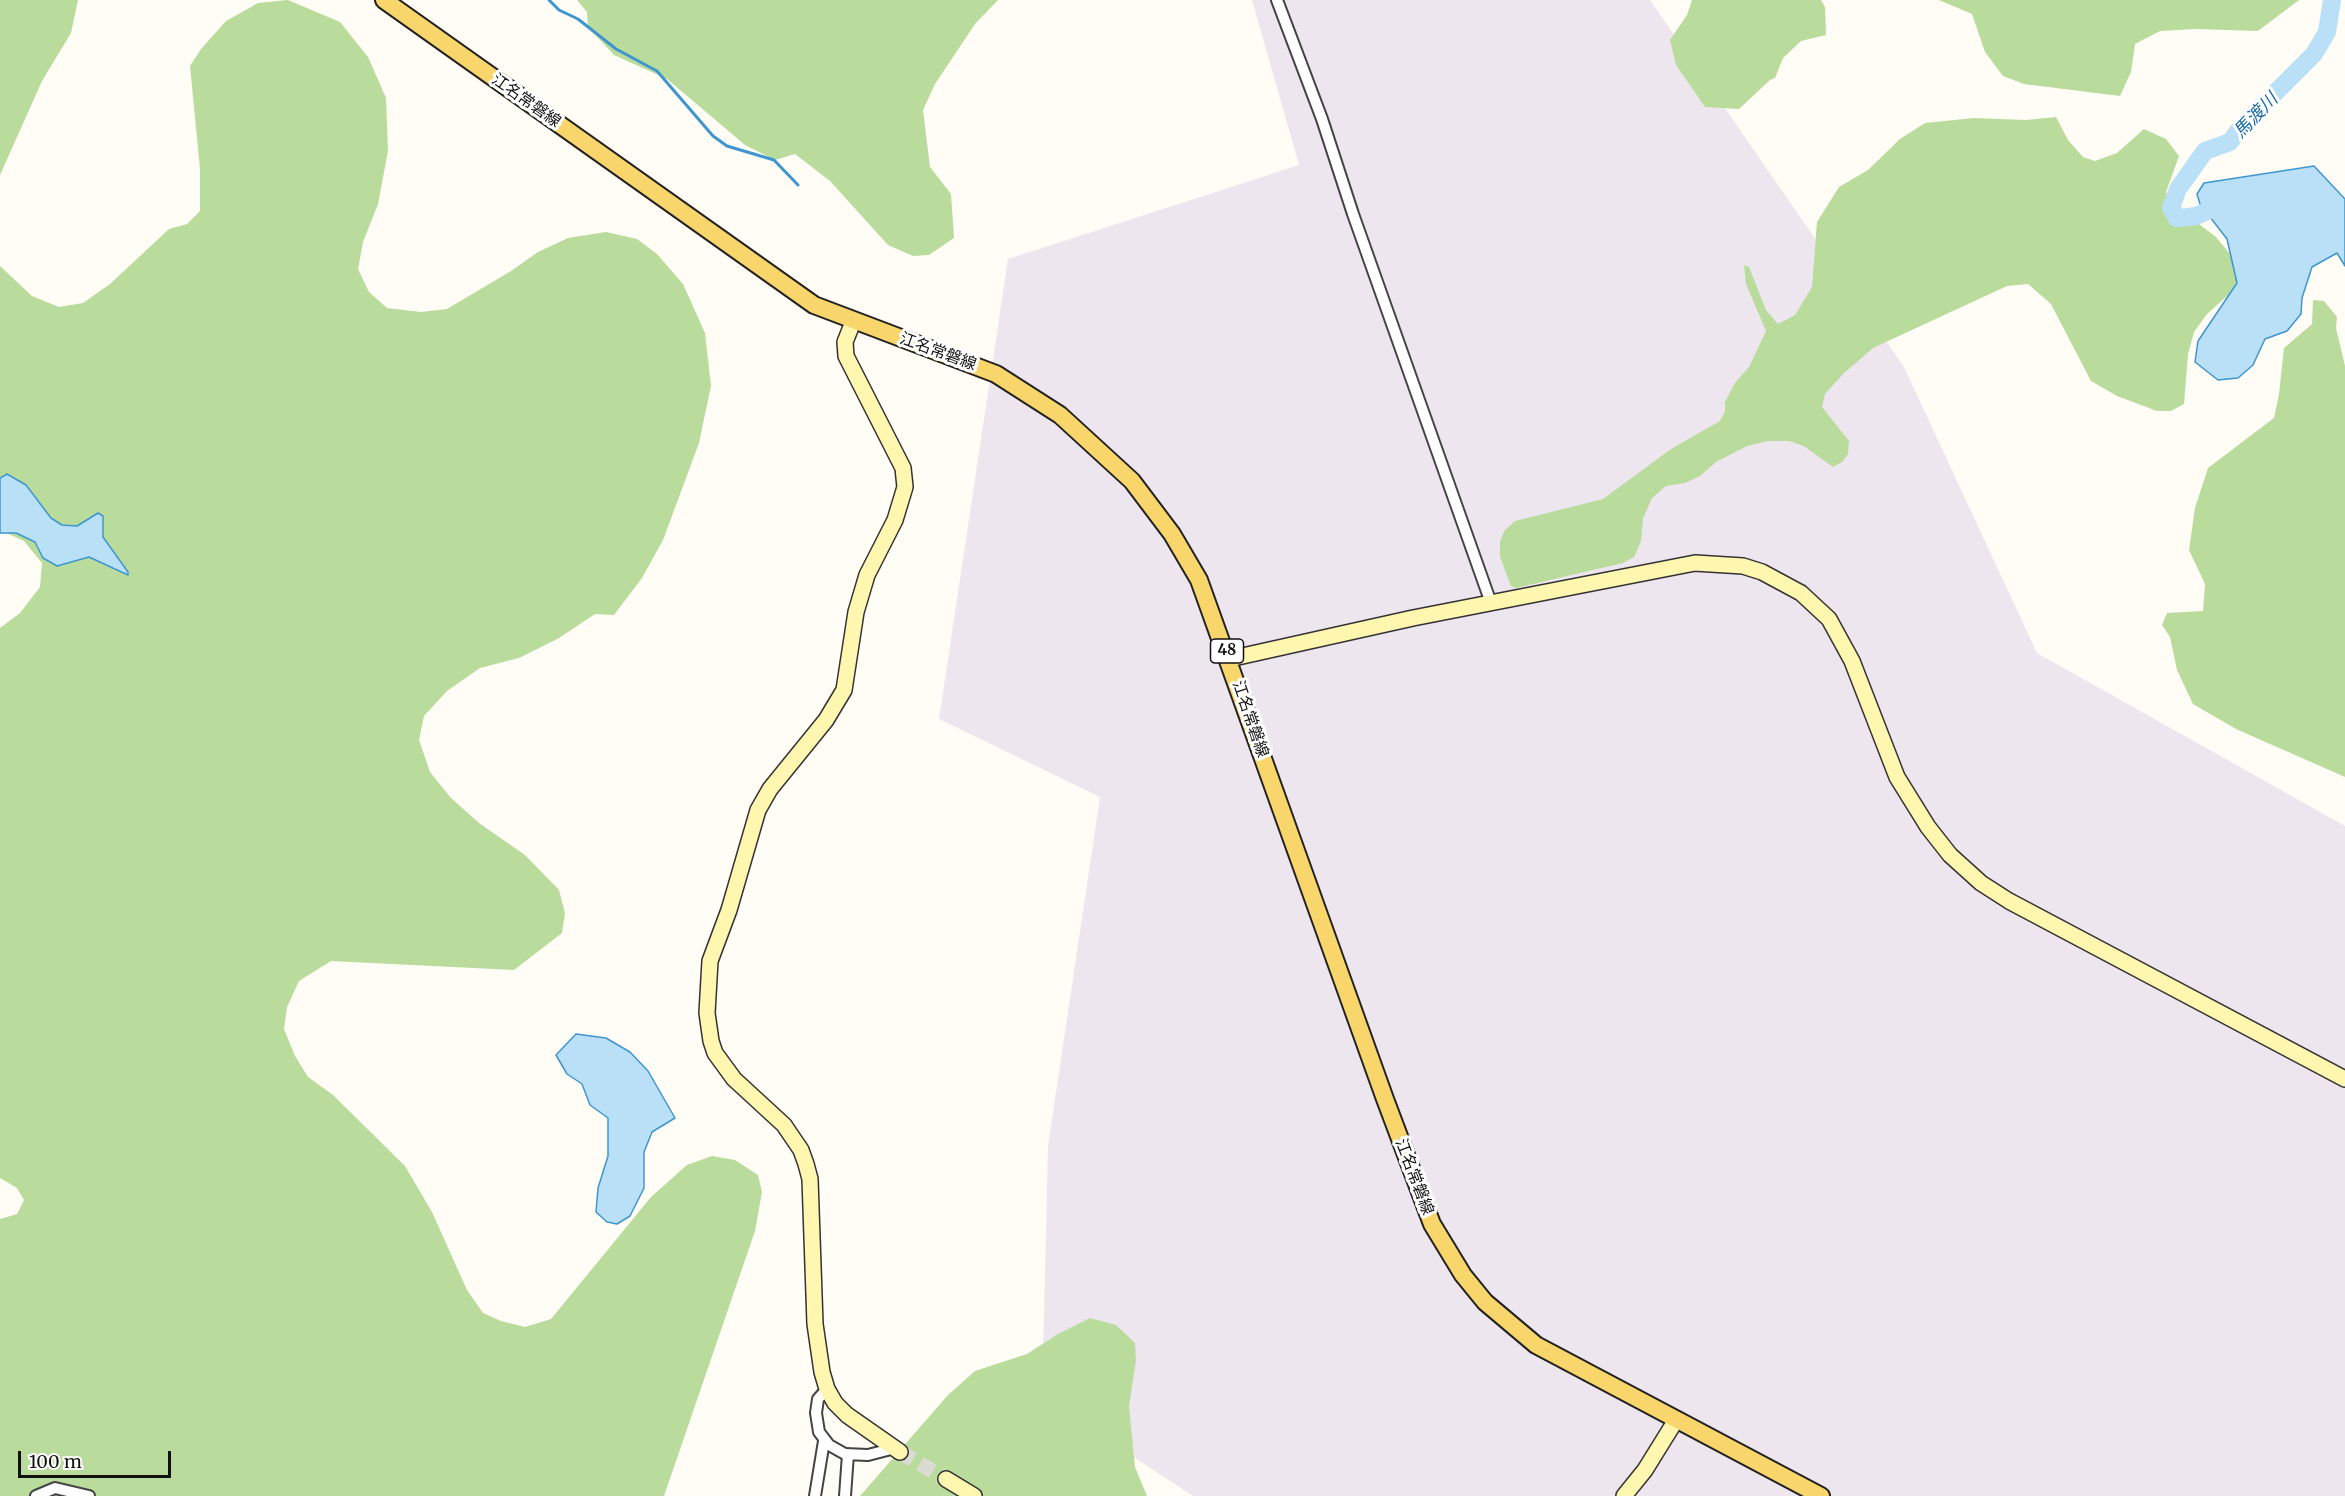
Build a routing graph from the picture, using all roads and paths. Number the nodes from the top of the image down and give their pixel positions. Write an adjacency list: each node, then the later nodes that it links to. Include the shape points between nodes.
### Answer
1 (384, 0): 3 (main road, 江名常磐線 / 48, via 814,305)
2 (1277, 0): 4 (street)
3 (853, 322): 5 (main road, 江名常磐線 / 48, via 996,374 1060,415 1091,442 1132,481 1172,534 1199,580); 7 (street, via 845,342 846,356 903,468 905,487 895,520 867,574 856,612 844,690 758,810 710,961 707,1013 711,1041 719,1058 734,1079 784,1125 806,1164 810,1179 815,1324)
4 (1491, 603): 5 (street); 6 (street, via 1695,563 1743,566 1782,581 1817,606 1833,626 1852,661 1897,777 1950,855 1981,883)
5 (1229, 659): 8 (main road, 江名常磐線 / 48, via 1385,1099 1432,1224 1446,1248 1485,1302 1536,1346)
6 (2345, 1079)
7 (827, 1389): 9 (street, via 816,1404); 10 (street, via 847,1415)
8 (1676, 1420): 18 (street); 19 (main road, 江名常磐線 / 48)
9 (824, 1441): 11 (street); 13 (street)
10 (898, 1450): 11 (street)
11 (848, 1454): 16 (street)
12 (946, 1479): 17 (street)
13 (813, 1494)
14 (36, 1496): 15 (street, via 63,1488)
15 (89, 1496)
16 (845, 1496)
17 (974, 1496)
18 (1624, 1496)
19 (1821, 1496)

